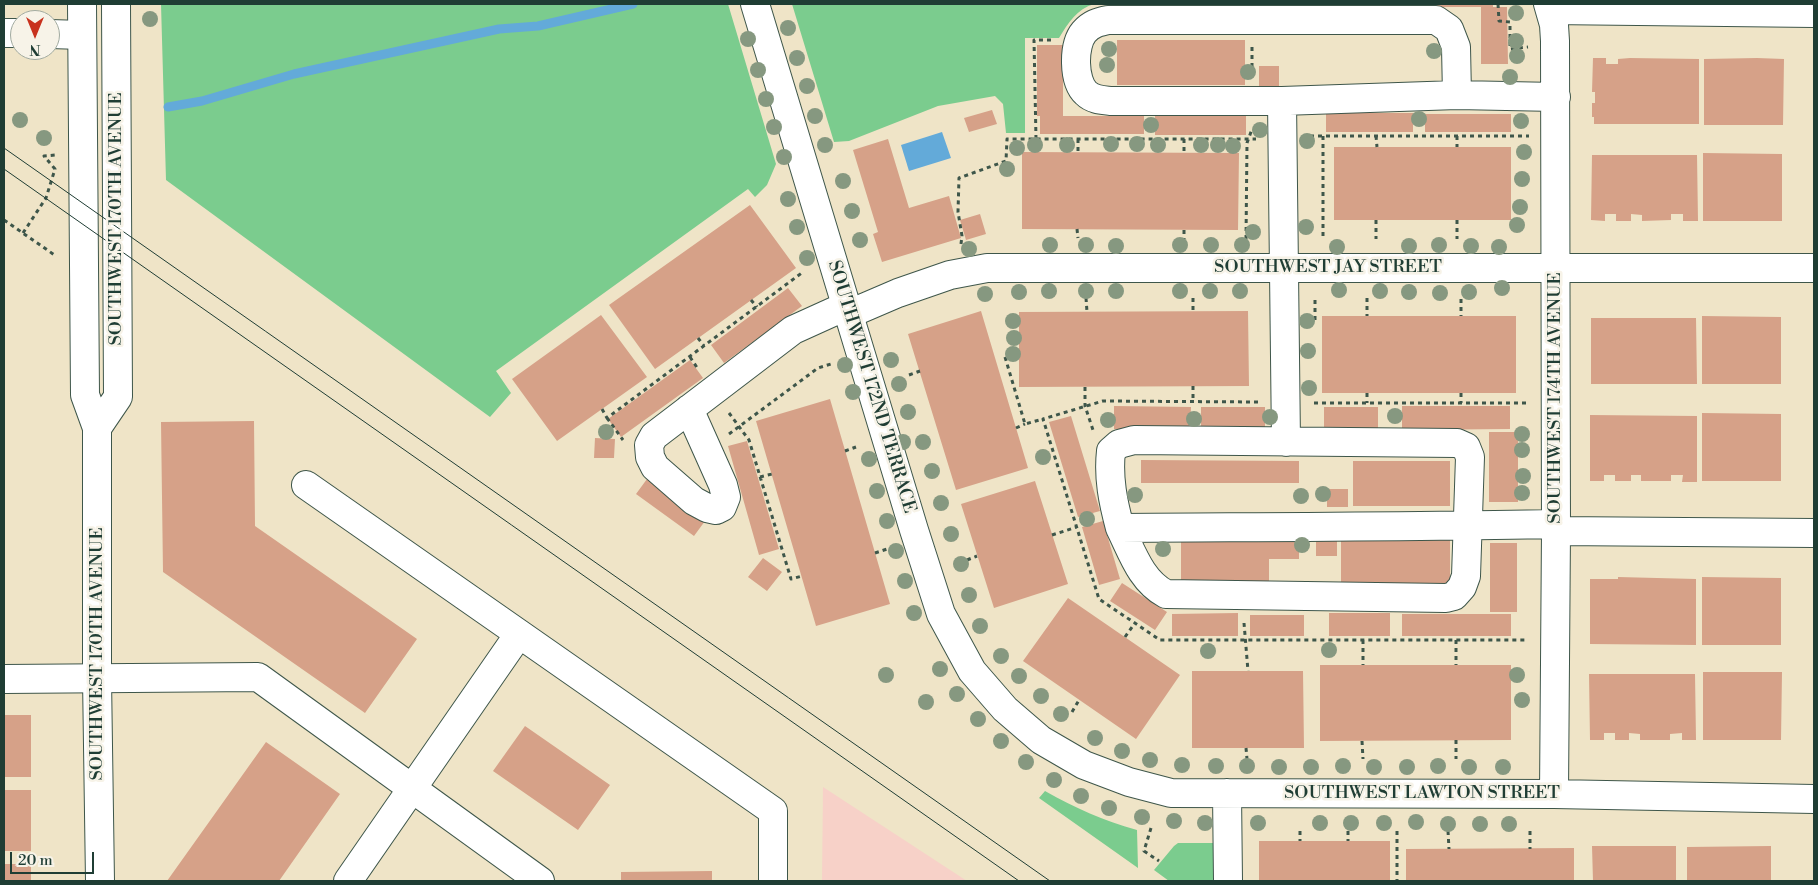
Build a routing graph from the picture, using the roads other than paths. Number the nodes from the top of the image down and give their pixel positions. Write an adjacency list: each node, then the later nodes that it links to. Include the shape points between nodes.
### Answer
1 (82, 4): 6 (street, SOUTHWEST 170TH AVENUE)
2 (116, 4): 15 (street, SOUTHWEST 170TH AVENUE, via 118,397)
3 (755, 4): 13 (street, SOUTHWEST 172ND TERRACE)
4 (1549, 7): 5 (street); 8 (street, SOUTHWEST 174TH AVENUE, via 1555,41)
5 (1814, 13)
6 (68, 35): 15 (street, SOUTHWEST 170TH AVENUE, via 84,258 85,395)
7 (1457, 95): 8 (street); 9 (street); 9 (street, via 1456,47 1449,29 1436,20 1108,20 1088,28 1077,46 1078,79 1085,93 1098,100)
8 (1556, 97): 10 (street, SOUTHWEST 174TH AVENUE)
9 (1282, 101): 12 (street)
10 (1556, 268): 11 (street, SOUTHWEST JAY STREET); 12 (street, SOUTHWEST JAY STREET); 20 (street, SOUTHWEST 174TH AVENUE)
11 (1814, 268)
12 (1283, 269): 13 (street, SOUTHWEST JAY STREET, via 987,268 950,275); 16 (street)
13 (848, 310): 14 (street, SOUTHWEST JAY STREET, via 793,330); 25 (street, SOUTHWEST 172ND TERRACE, via 941,614 972,671 1005,709)
14 (689, 409): 14 (street, SOUTHWEST JAY STREET, via 654,436 648,445 650,456 655,467 694,501 716,510 722,507 726,497 723,485)
15 (97, 428): 24 (street, SOUTHWEST 170TH AVENUE)
16 (1286, 442): 18 (street, via 1457,444 1466,447 1470,458); 19 (street, via 1134,440 1119,444 1111,451 1109,467)
17 (306, 485): 22 (street)
18 (1469, 525): 19 (street); 19 (street, via 1466,576 1454,596 1446,598 1166,594 1156,589 1141,571); 20 (street)
19 (1120, 528)
20 (1556, 528): 21 (street); 28 (street, SOUTHWEST 174TH AVENUE)
21 (1814, 533)
22 (519, 634): 26 (street); 33 (street, via 773,811)
23 (4, 678): 24 (street)
24 (97, 678): 26 (street, via 258,677); 30 (street, SOUTHWEST 170TH AVENUE)
25 (1041, 740): 27 (street, SOUTHWEST LAWTON STREET, via 1084,765 1129,782 1171,793)
26 (412, 789): 31 (street); 32 (street)
27 (1228, 793): 28 (street, SOUTHWEST LAWTON STREET); 34 (street)
28 (1554, 794): 29 (street, SOUTHWEST LAWTON STREET)
29 (1814, 799)
30 (100, 881)
31 (348, 881)
32 (540, 881)
33 (773, 881)
34 (1228, 881)

